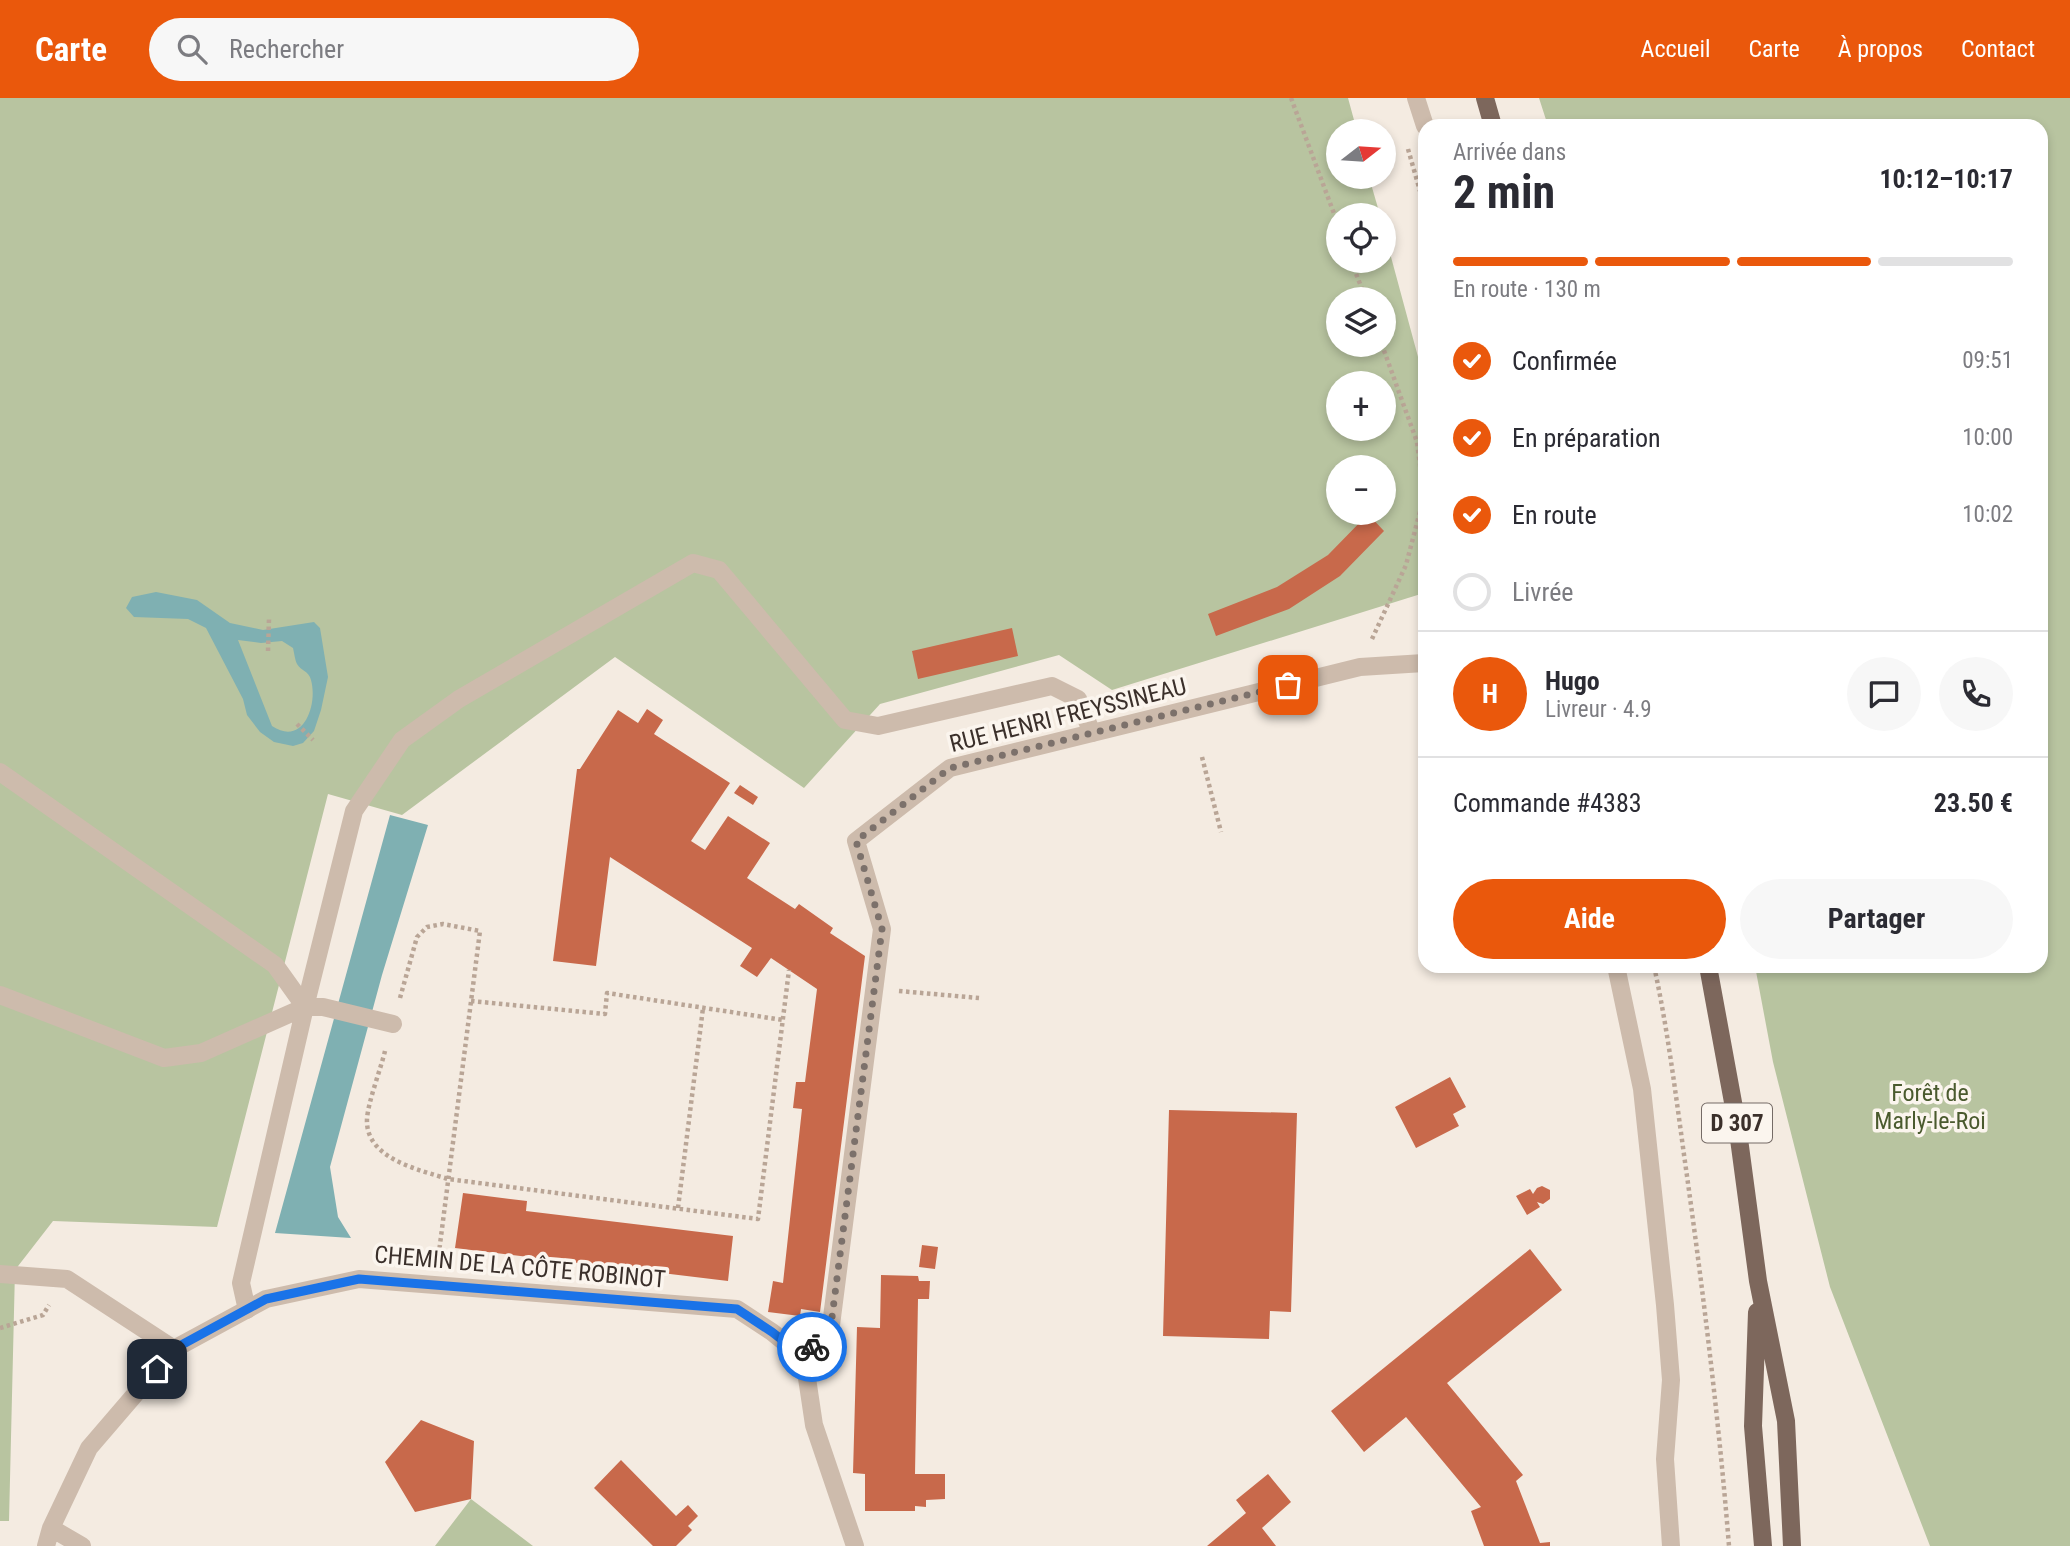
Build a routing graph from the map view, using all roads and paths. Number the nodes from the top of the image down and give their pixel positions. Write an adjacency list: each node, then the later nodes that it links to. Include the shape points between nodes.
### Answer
1 (1291, 98): 6 (path)
2 (1416, 98): 4 (street)
3 (1485, 98): 5 (main road)
4 (1423, 119)
5 (1491, 119)
6 (1330, 203)
7 (1386, 357): 8 (path)
8 (1418, 450)
9 (1418, 519): 13 (path, via 1406,565)
10 (269, 619): 11 (path)
11 (268, 651)
12 (1418, 663): 13 (street, RUE HENRI FREYSSINEAU)
13 (1360, 667): 15 (street, RUE HENRI FREYSSINEAU)
14 (297, 724): 16 (path)
15 (1093, 733): 24 (street, RUE HENRI FREYSSINEAU, via 950,768 856,841 882,929); 28 (street, via 1078,699 1052,687 878,726 845,720 719,570 693,564 459,699 402,740 354,811)
16 (313, 740)
17 (1202, 757): 19 (path)
18 (0, 772): 28 (street, via 275,965)
19 (1221, 832)
20 (789, 970): 30 (path)
21 (1617, 973): 46 (street, via 1642,1089 1665,1306 1671,1380 1665,1459)
22 (1656, 973): 47 (path, via 1695,1231 1720,1430)
23 (1709, 973): 36 (main road, D 307, via 1737,1124)
24 (874, 989): 26 (path); 41 (street, RUE HENRI FREYSSINEAU, via 831,1325)
25 (0, 995): 28 (street, via 164,1058 201,1053)
26 (979, 998)
27 (471, 1001): 29 (path, via 605,1014 607,993); 31 (path, via 480,931 443,924 426,927 417,937); 32 (path)
28 (305, 1007): 31 (street); 38 (street, via 242,1283)
29 (703, 1008): 30 (path); 33 (path)
30 (783, 1020): 33 (path, via 758,1219)
31 (385, 1021): 32 (path, via 367,1120 375,1145 406,1165)
32 (449, 1179): 33 (path); 37 (path)
33 (678, 1208)
34 (0, 1274): 35 (street)
35 (67, 1279): 39 (path, via 43,1315); 40 (street)
36 (1758, 1280): 48 (main road, D 307, via 1753,1426); 49 (main road, D 307, via 1786,1421)
37 (435, 1285): 38 (street, CHEMIN DE LA CÔTE ROBINOT, via 359,1279 266,1299); 41 (street, CHEMIN DE LA CÔTE ROBINOT, via 737,1309)
38 (247, 1310): 40 (street, CHEMIN DE LA CÔTE ROBINOT)
39 (0, 1328)
40 (174, 1349): 42 (street, CHEMIN DE LA CÔTE ROBINOT, via 89,1448)
41 (804, 1357): 45 (street, via 814,1425)
42 (51, 1528): 43 (street, CHEMIN DE LA CÔTE ROBINOT); 44 (street)
43 (46, 1546)
44 (82, 1546)
45 (855, 1546)
46 (1671, 1546)
47 (1729, 1546)
48 (1763, 1546)
49 (1792, 1546)

